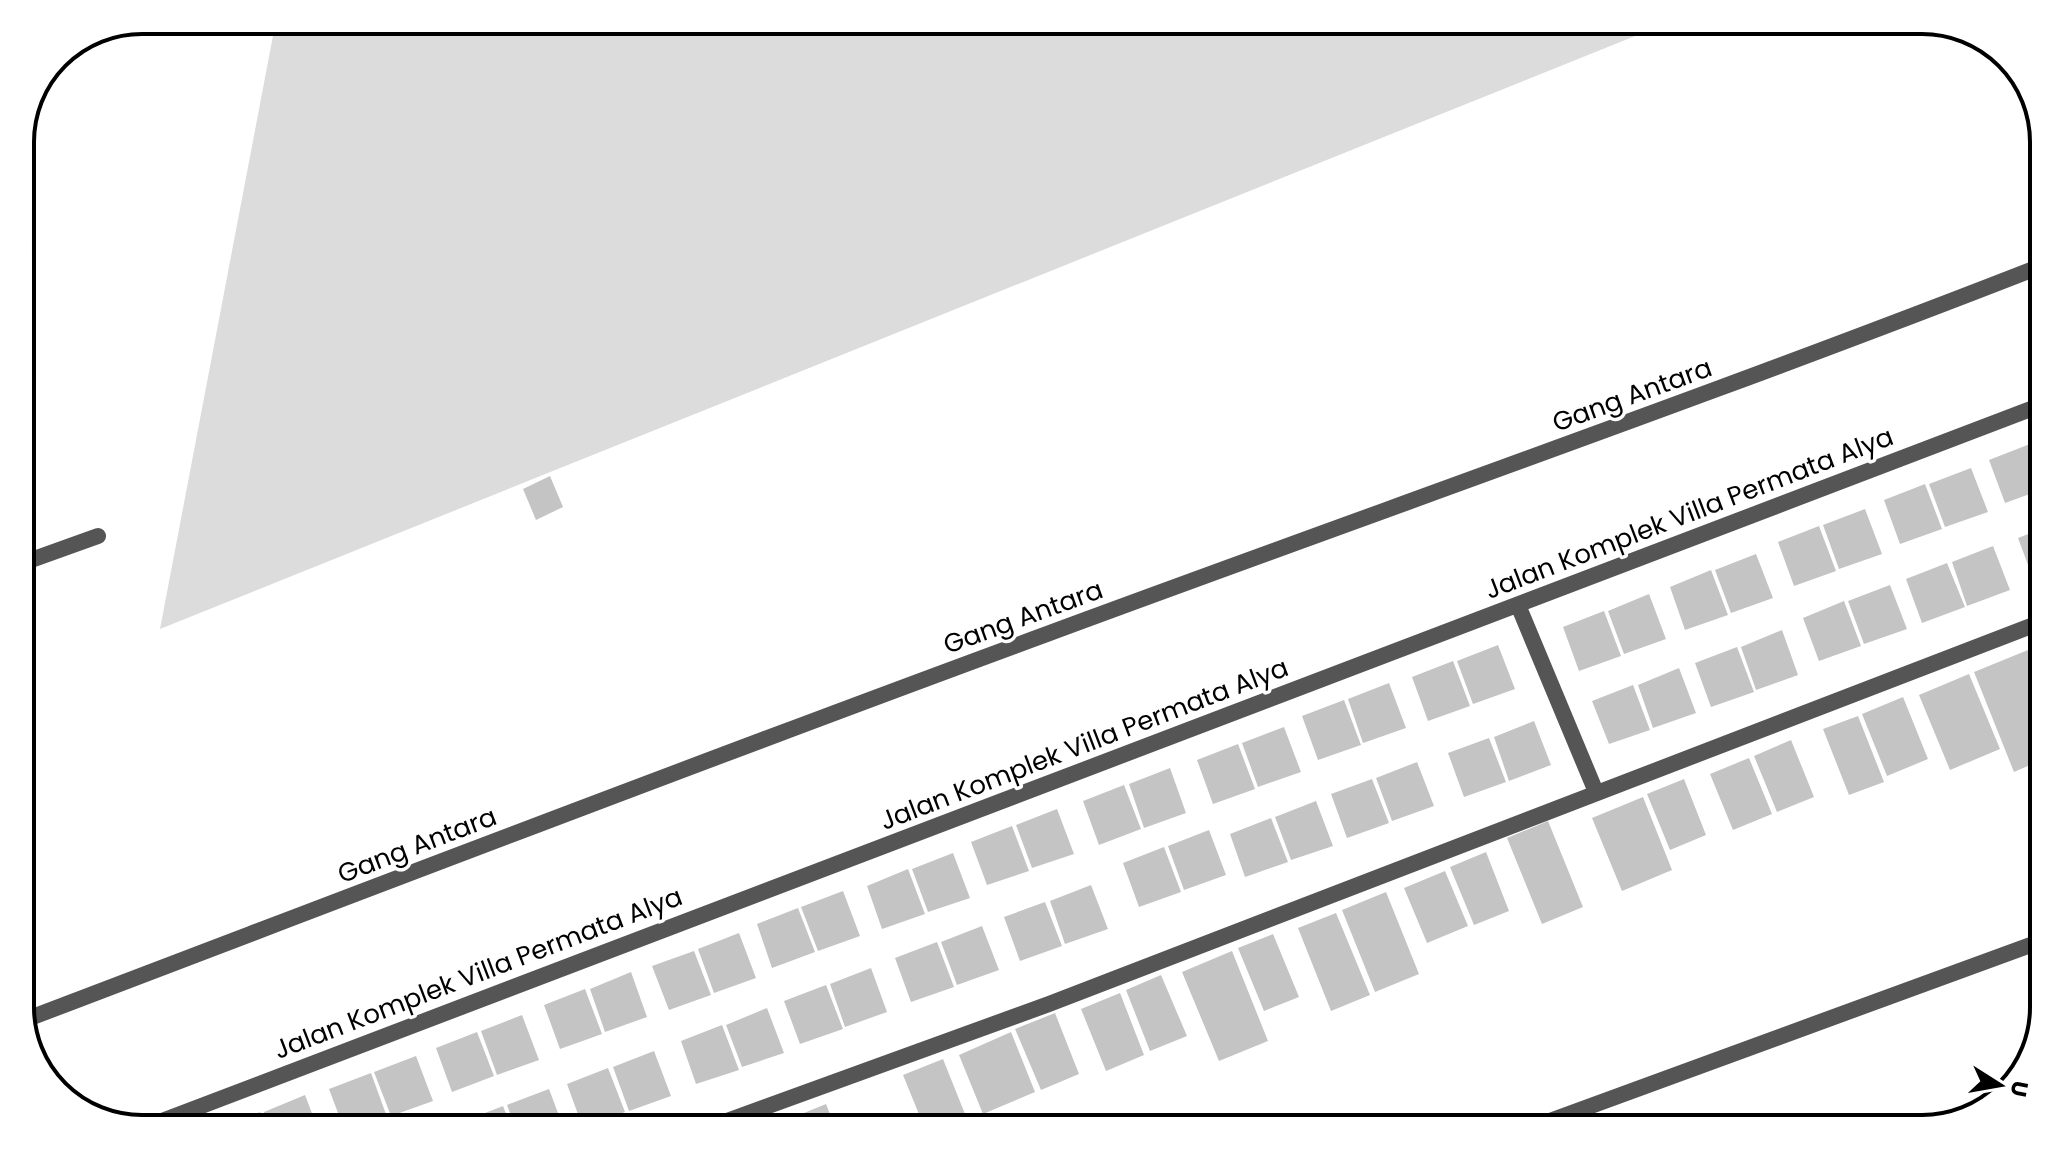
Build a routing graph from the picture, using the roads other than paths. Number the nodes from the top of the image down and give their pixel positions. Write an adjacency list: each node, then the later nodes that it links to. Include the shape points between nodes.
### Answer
1 (2030, 270): 9 (street, Gang Antara, via 1808,357 614,795)
2 (2030, 409): 5 (street, Jalan Komplek Villa Permata Alya)
3 (98, 536): 4 (street)
4 (34, 559)
5 (1518, 605): 7 (street); 10 (street, Jalan Komplek Villa Permata Alya)
6 (2030, 626): 7 (street)
7 (1596, 792): 11 (street, via 1049,1004)
8 (2030, 945): 12 (street)
9 (34, 1016)
10 (172, 1115)
11 (744, 1115)
12 (1566, 1115)

